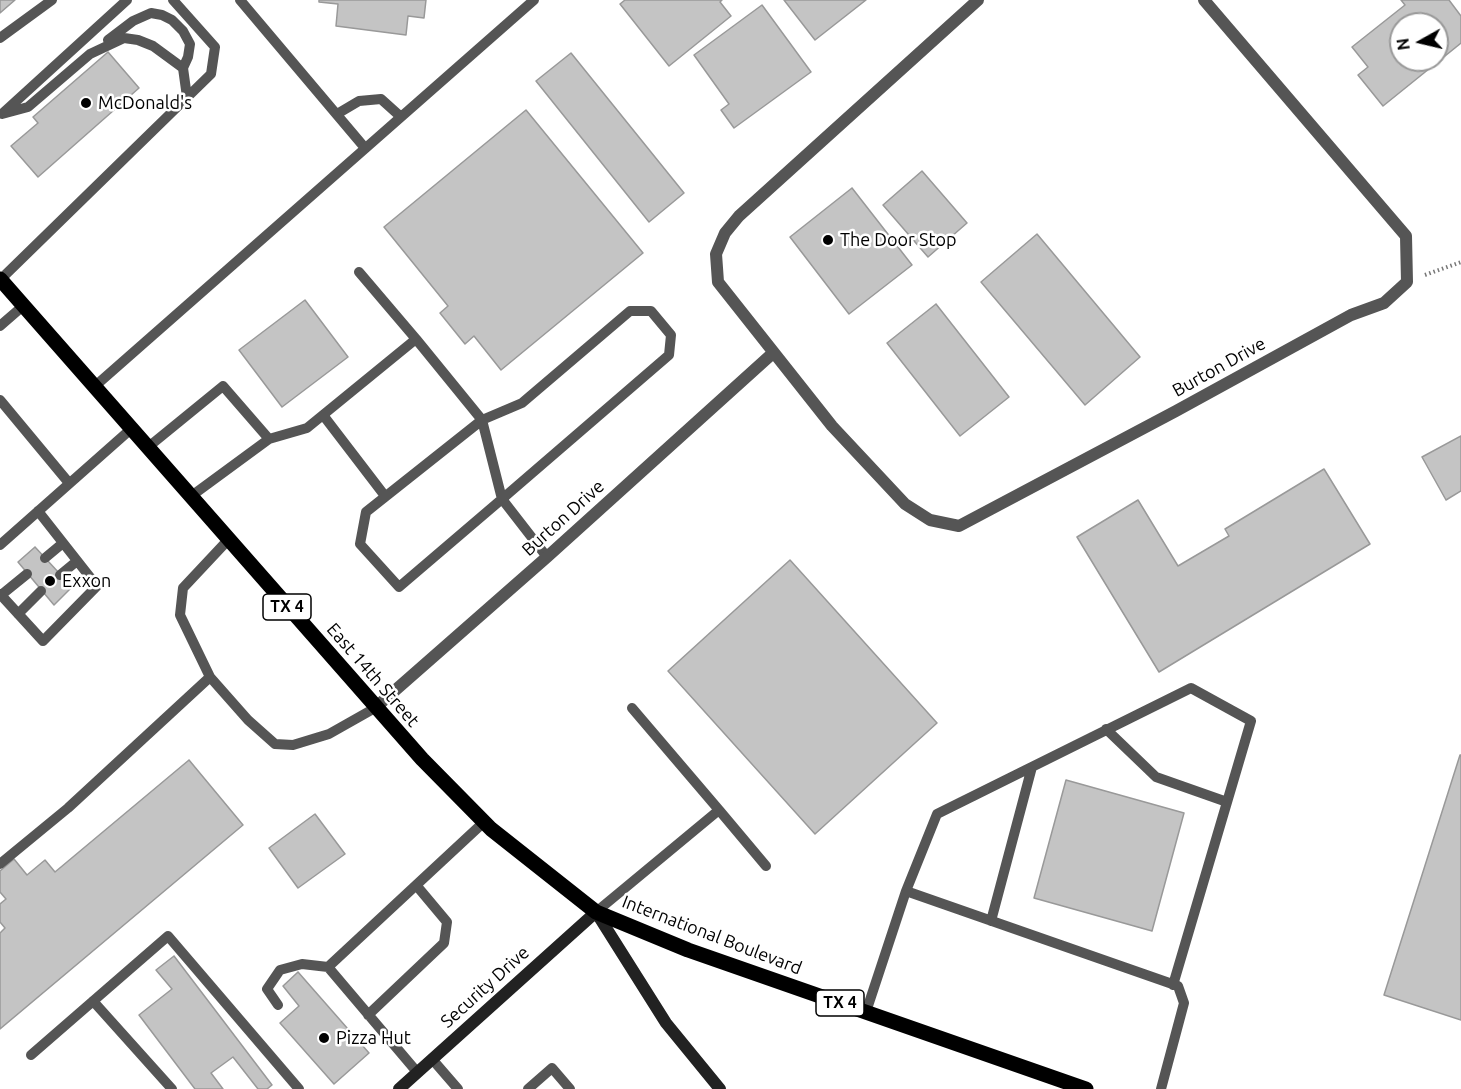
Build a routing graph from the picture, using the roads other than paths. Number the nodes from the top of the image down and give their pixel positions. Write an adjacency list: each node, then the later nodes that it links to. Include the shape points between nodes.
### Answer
1 (52, 0): 8 (lane)
2 (127, 0): 13 (lane)
3 (173, 0): 11 (lane, via 215,47 211,74)
4 (240, 0): 12 (lane)
5 (534, 0): 14 (lane)
6 (978, 0): 21 (street, Burton Drive, via 739,216 725,233 716,254 718,282)
7 (1204, 0): 21 (street, Burton Drive, via 1406,236 1407,282 1384,303 1351,315 959,526 930,520 905,504 832,426)
8 (0, 38)
9 (90, 54): 10 (lane, via 124,38 138,40); 10 (lane, via 133,21 151,14 162,15 183,31 190,44); 13 (lane, via 28,107)
10 (183, 68): 11 (lane)
11 (187, 97): 17 (lane)
12 (337, 114): 14 (lane, via 359,101 381,99); 15 (lane)
13 (1, 115)
14 (401, 117): 15 (lane)
15 (365, 148): 22 (lane)
16 (359, 272): 20 (lane)
17 (0, 280): 18 (main road, East 14th Street / TX 4)
18 (23, 306): 19 (lane); 22 (main road, East 14th Street / TX 4)
19 (0, 326)
20 (416, 339): 24 (lane); 25 (lane)
21 (773, 353): 37 (street, Burton Drive)
22 (94, 387): 26 (main road, East 14th Street / TX 4)
23 (0, 400): 29 (lane)
24 (323, 415): 27 (lane, via 307,428); 30 (lane)
25 (482, 420): 30 (lane); 32 (lane); 32 (lane, via 522,403 630,311 651,311 671,335 669,355)
26 (130, 429): 28 (main road, East 14th Street / TX 4); 29 (lane)
27 (269, 439): 28 (lane, via 223,386); 31 (lane)
28 (147, 448): 31 (main road, East 14th Street / TX 4)
29 (69, 483): 33 (lane)
30 (386, 496): 32 (lane, via 366,512 360,544 399,587)
31 (190, 497): 34 (main road, East 14th Street / TX 4)
32 (502, 499): 37 (lane)
33 (38, 511): 35 (lane); 36 (lane)
34 (228, 540): 45 (lane, via 183,588 180,615); 46 (main road, East 14th Street / TX 4)
35 (63, 543): 38 (lane); 39 (lane)
36 (0, 545)
37 (547, 557): 46 (street, Burton Drive)
38 (45, 558)
39 (77, 561): 41 (lane); 44 (lane, via 97,586 43,641)
40 (27, 574): 43 (lane)
41 (60, 575)
42 (41, 591): 44 (lane)
43 (0, 595): 44 (lane)
44 (18, 614)
45 (210, 677): 46 (lane, via 275,744 293,745 328,734); 53 (lane, via 68,808)
46 (375, 708): 52 (main road, East 14th Street / TX 4)
47 (632, 708): 51 (lane)
48 (1106, 729): 49 (lane); 50 (lane, via 1156,777); 50 (lane, via 1191,688 1251,721)
49 (1032, 767): 56 (lane, via 937,814); 58 (lane)
50 (1227, 802): 60 (lane)
51 (719, 810): 54 (lane); 57 (lane)
52 (484, 822): 55 (lane); 57 (main road, East 14th Street / TX 4)
53 (0, 864)
54 (766, 866)
55 (416, 885): 59 (lane); 64 (lane, via 447,922 444,943)
56 (906, 891): 58 (lane); 63 (lane)
57 (596, 912): 63 (main road, International Boulevard / TX 4, via 688,950); 66 (street, Security Drive); 74 (street, East 14th Street, via 666,1023)
58 (991, 921): 60 (lane)
59 (328, 967): 62 (lane, via 302,964 280,970 267,989); 64 (lane)
60 (1173, 985): 76 (lane, via 1178,986 1184,1003)
61 (93, 1001): 65 (lane); 68 (lane); 69 (lane, via 168,936)
62 (278, 1005)
63 (866, 1012): 75 (main road, International Boulevard / TX 4)
64 (368, 1015): 67 (lane)
65 (31, 1055)
66 (432, 1059): 67 (street, Security Drive); 71 (lane)
67 (417, 1072): 70 (street, Security Drive)
68 (171, 1089)
69 (299, 1089)
70 (399, 1089)
71 (458, 1089)
72 (528, 1089): 73 (lane, via 552,1068)
73 (570, 1089)
74 (720, 1089)
75 (1086, 1089)
76 (1161, 1089)

